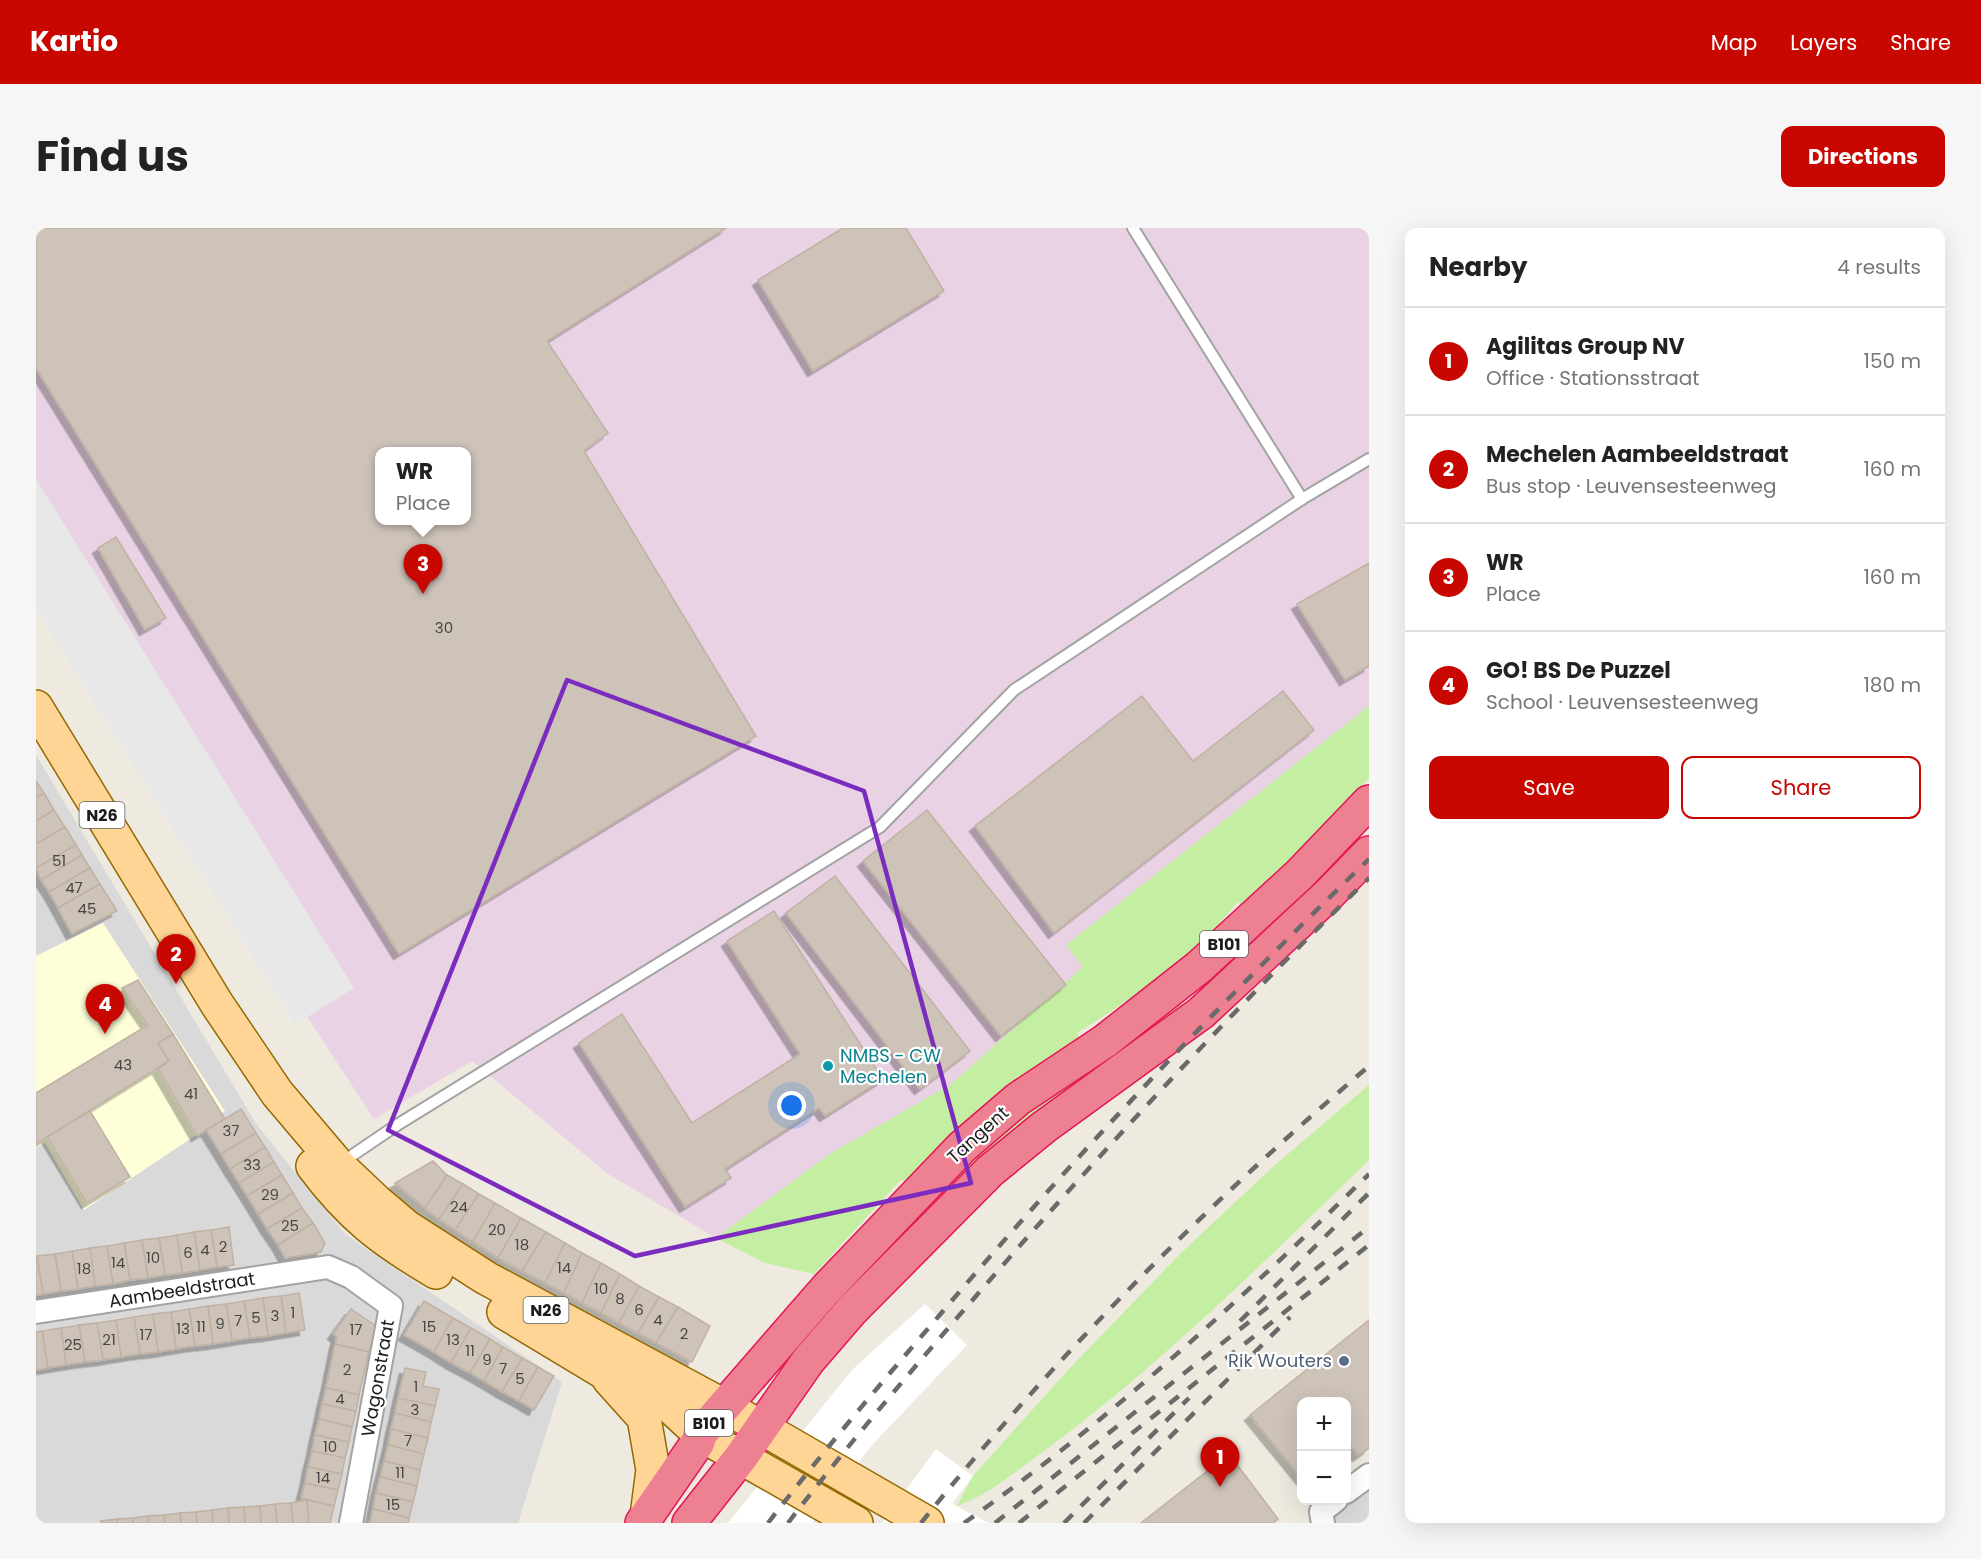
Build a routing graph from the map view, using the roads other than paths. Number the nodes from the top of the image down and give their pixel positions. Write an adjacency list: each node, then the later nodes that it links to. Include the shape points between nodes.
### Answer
1 (1133, 228): 3 (lane)
2 (1369, 459): 3 (lane)
3 (1302, 499): 8 (lane, via 1014,690 880,827)
4 (36, 707): 7 (main road, N26, via 217,1004)
5 (1369, 802): 12 (highway, Tangent / B101, via 1300,874 1199,967 1113,1035 1018,1099 962,1148 827,1288)
6 (1369, 853): 13 (highway, Tangent / B101, via 1201,1013 990,1171 852,1310 808,1361)
7 (277, 1093): 8 (main road, N26); 11 (main road, N26, via 285,1130 359,1221 393,1246)
8 (338, 1165): 12 (main road, N26, via 408,1228 443,1252)
9 (328, 1268): 10 (street, Aambeeldstraat); 19 (street, Wagonstraat, via 351,1276 391,1306)
10 (36, 1312)
11 (602, 1371): 14 (main road, N26, via 659,1396); 18 (main road, via 644,1418 654,1470)
12 (724, 1406): 13 (main road, N26); 14 (highway, Tangent / B101)
13 (761, 1428): 15 (highway, Tangent / B101); 22 (main road, N26)
14 (700, 1434): 15 (main road, N26); 18 (highway, Tangent / B101)
15 (741, 1457): 20 (highway, Tangent / B101); 21 (main road, N26)
16 (1369, 1475): 17 (street)
17 (1351, 1489)
18 (644, 1519)
19 (351, 1523)
20 (689, 1523)
21 (856, 1523)
22 (927, 1523)

